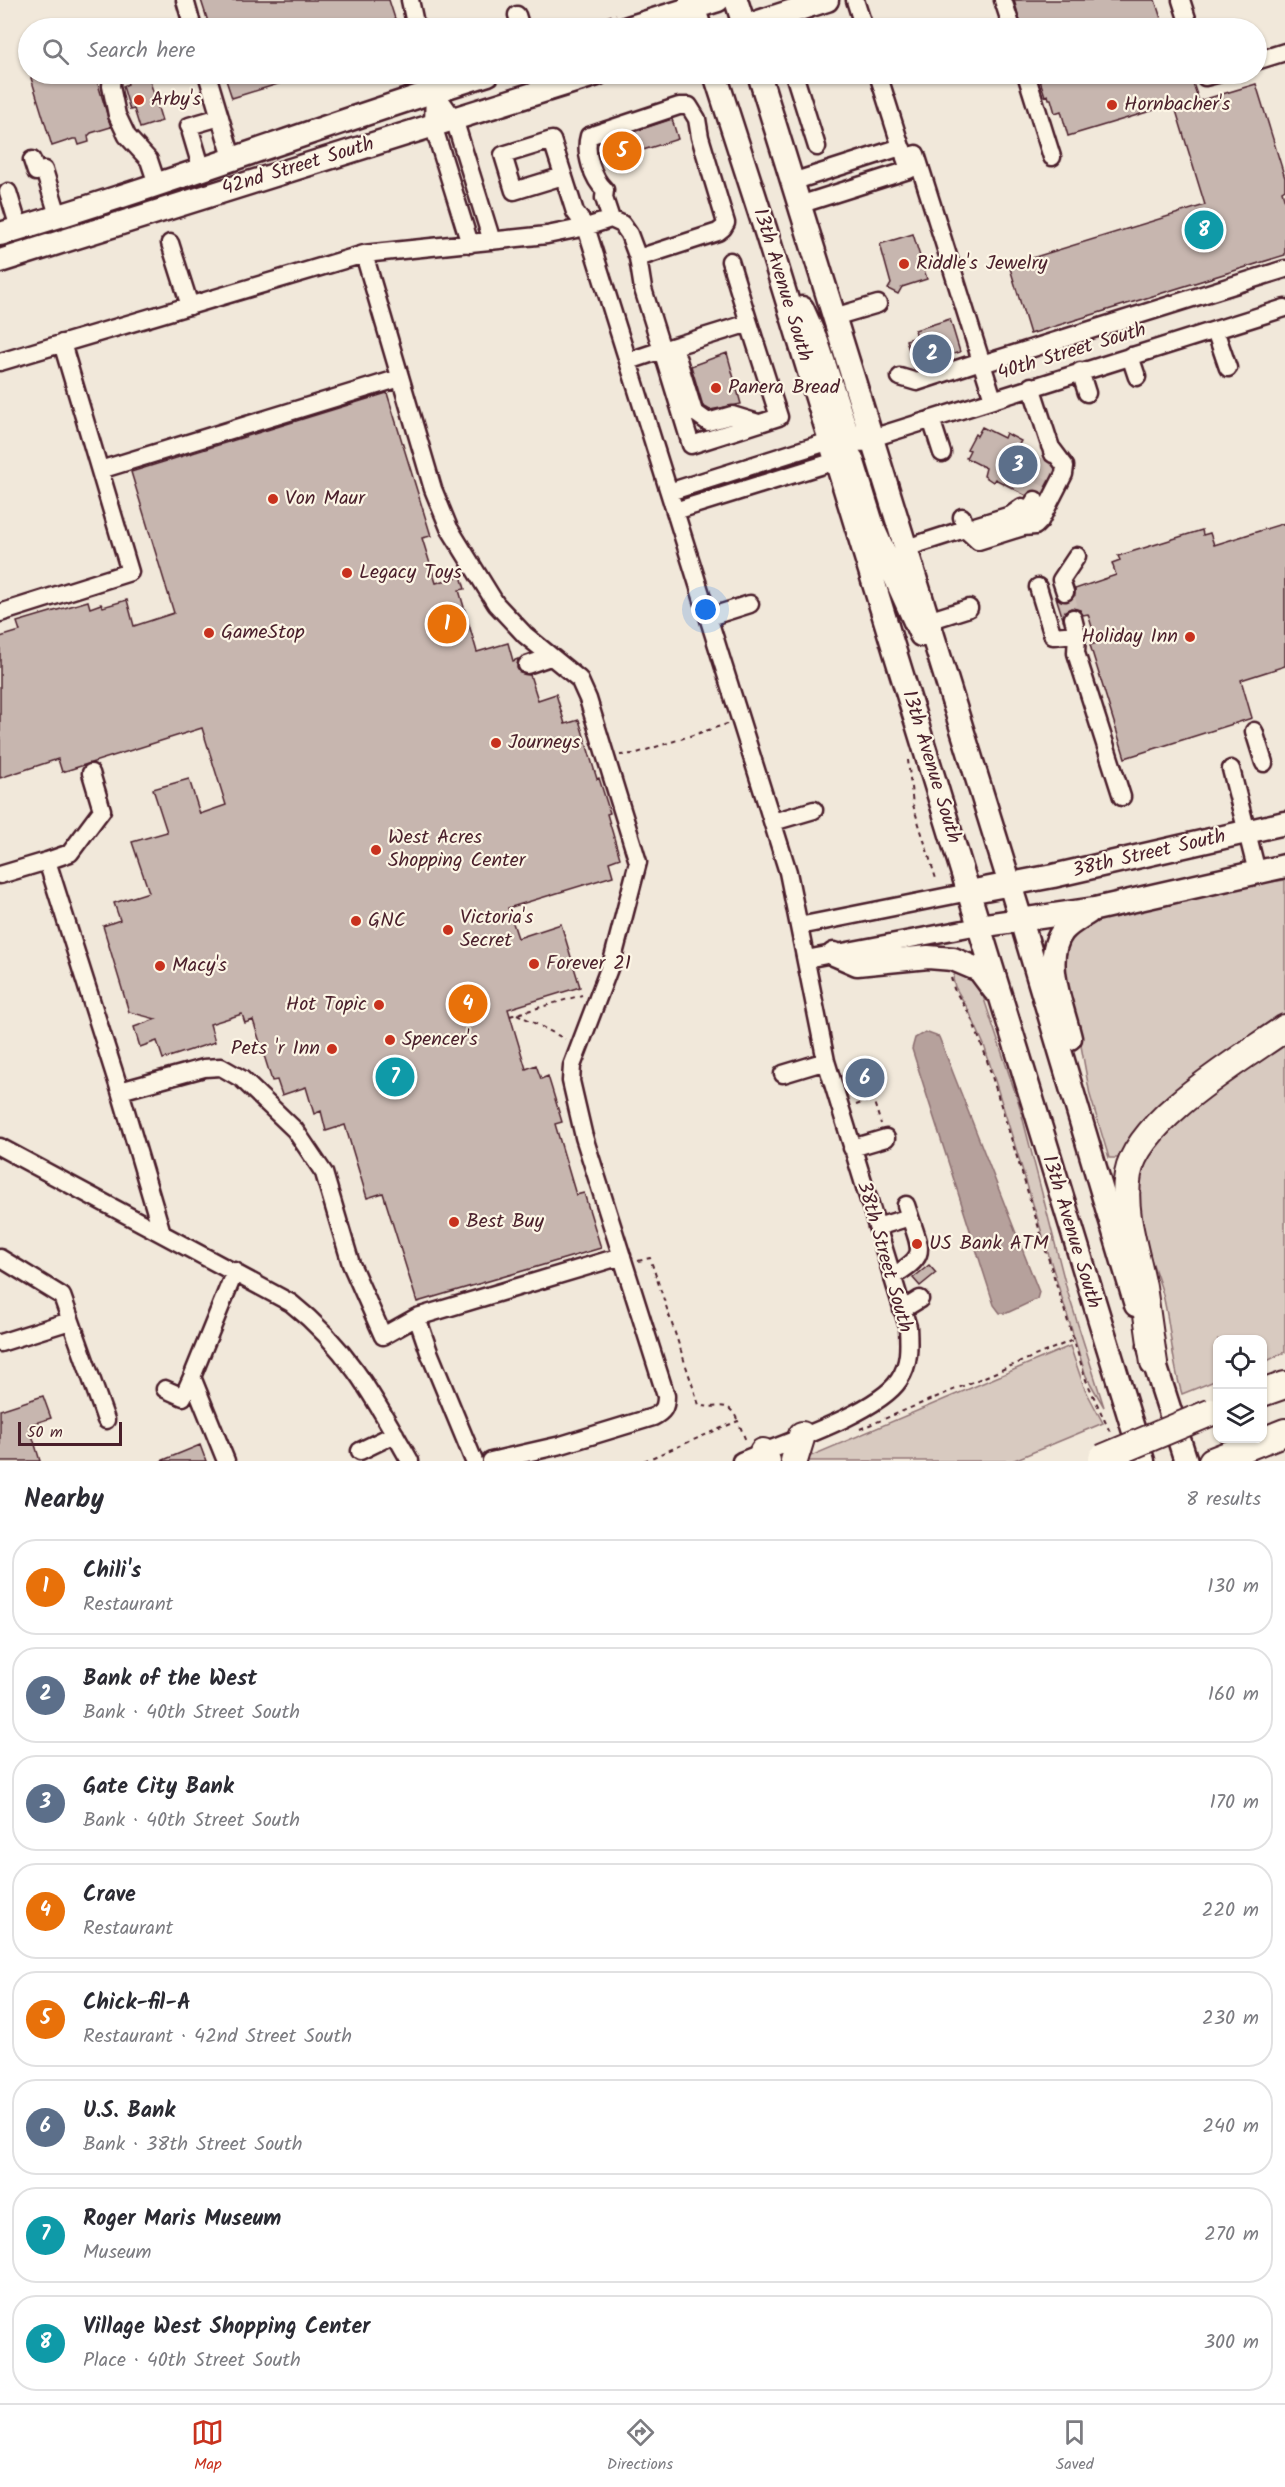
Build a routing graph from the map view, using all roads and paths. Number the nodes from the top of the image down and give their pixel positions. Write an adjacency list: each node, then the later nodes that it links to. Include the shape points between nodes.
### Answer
1 (185, 0): 10 (street)
2 (410, 0): 11 (street)
3 (718, 0): 9 (main road)
4 (736, 0): 13 (main road)
5 (827, 0): 14 (main road)
6 (855, 0): 15 (street)
7 (1003, 0): 16 (street)
8 (1181, 0): 17 (street)
9 (695, 12): 12 (main road)
10 (190, 18)
11 (414, 18)
12 (670, 18)
13 (740, 18)
14 (773, 18)
15 (861, 18)
16 (1009, 18)
17 (1187, 18)
18 (1285, 52): 19 (street)
19 (1267, 58)
20 (111, 84): 40 (street, via 117,115 127,136 149,160)
21 (210, 84): 30 (street)
22 (426, 84): 36 (main road, 42nd Street South)
23 (432, 84): 31 (street)
24 (565, 84): 31 (main road, 42nd Street South)
25 (718, 84): 47 (main road, 13th Avenue South)
26 (762, 84): 39 (main road, 13th Avenue South)
27 (798, 84): 32 (street)
28 (881, 84): 33 (street)
29 (1029, 84): 34 (street)
30 (220, 117): 36 (street); 37 (street, via 190,130)
31 (444, 122): 48 (street); 50 (street); 53 (main road, 42nd Street South)
32 (818, 147)
33 (903, 152): 39 (street); 42 (street, via 909,170); 67 (street, via 916,154)
34 (1052, 157)
35 (32, 160): 43 (street, via 36,172 44,170)
36 (233, 161): 37 (main road, 42nd Street South)
37 (202, 170): 40 (main road, 42nd Street South)
38 (563, 176): 45 (street, via 575,212)
39 (792, 182): 42 (main road, 13th Avenue South)
40 (157, 184): 43 (main road, 42nd Street South)
41 (8, 192): 46 (street)
42 (799, 205): 59 (main road, 13th Avenue South)
43 (58, 215): 46 (main road, 42nd Street South)
44 (611, 219): 45 (street); 52 (street, via 622,224 629,234); 52 (street, via 605,190 593,168 589,136 689,106 697,119 726,223 718,232)
45 (586, 227): 48 (street); 65 (street)
46 (10, 231)
47 (768, 238): 78 (main road, via 817,342 846,430 860,441); 79 (main road, 13th Avenue South)
48 (492, 241): 50 (street)
49 (170, 243): 57 (street)
50 (471, 244): 51 (street)
51 (364, 254): 57 (street); 72 (street)
52 (638, 258): 63 (street, via 643,289)
53 (0, 261)
54 (730, 261): 60 (street)
55 (1285, 269): 67 (street)
56 (878, 304): 59 (street)
57 (190, 306): 62 (street)
58 (1285, 308): 61 (street, 40th Street South)
59 (834, 317): 78 (main road, 13th Avenue South)
60 (749, 323): 63 (street); 77 (street, via 779,417)
61 (1215, 330): 64 (street, 40th Street South); 68 (street)
62 (62, 343): 66 (street); 81 (street)
63 (668, 348): 65 (street); 77 (street, via 699,417 708,422 732,415); 77 (street, via 691,445)
64 (1130, 356): 69 (street, 40th Street South); 71 (street)
65 (629, 361): 82 (street)
66 (0, 362)
67 (981, 363): 70 (street, via 916,382); 75 (street)
68 (1228, 369)
69 (1080, 371): 73 (street, 40th Street South); 74 (street)
70 (900, 377)
71 (1137, 377)
72 (400, 378): 81 (street); 95 (street, via 433,489 449,528 496,604)
73 (1032, 386): 75 (street, 40th Street South); 85 (street, via 1049,458 1065,466 1040,521 1035,526)
74 (1087, 393)
75 (993, 399): 76 (street, 40th Street South)
76 (932, 419): 78 (street, 40th Street South); 80 (street)
77 (758, 423)
78 (872, 438): 86 (main road, 13th Avenue South)
79 (833, 451): 82 (street); 83 (street); 97 (main road, via 846,451 852,459 884,556); 116 (main road, 13th Avenue South)
80 (942, 453)
81 (100, 470): 92 (street, via 130,572)
82 (669, 492): 83 (street)
83 (675, 511): 93 (street)
84 (963, 523): 85 (street, via 978,541); 85 (street, via 1031,498 1034,516); 86 (street)
85 (1023, 527)
86 (906, 548): 94 (main road, 13th Avenue South)
87 (1077, 556): 89 (street, via 1062,580)
88 (1038, 587): 105 (street, via 1053,636 1075,626 1076,653)
89 (1065, 592)
90 (750, 604): 93 (street)
91 (969, 608): 94 (street)
92 (0, 613)
93 (709, 617): 107 (street)
94 (928, 621): 97 (main road, 13th Avenue South)
95 (550, 657): 96 (street); 141 (street, via 579,679 587,694 638,862 613,958 572,1066 570,1081)
96 (527, 665)
97 (952, 699): 115 (main road, 13th Avenue South)
98 (728, 723): 100 (path, via 633,754)
99 (1254, 731): 102 (street)
100 (620, 754)
101 (908, 759): 114 (path, via 913,806)
102 (1264, 763)
103 (1231, 769): 109 (street)
104 (92, 773): 110 (street, via 102,810 70,853)
105 (1122, 797)
106 (814, 810): 107 (street)
107 (773, 822): 119 (street)
108 (1285, 823): 109 (main road, 38th Street South)
109 (1247, 832): 112 (street); 115 (main road, 38th Street South)
110 (47, 861): 113 (street); 132 (street)
111 (1285, 866): 112 (main road, 38th Street South)
112 (1257, 872): 117 (main road, 38th Street South)
113 (0, 875)
114 (936, 881)
115 (1010, 885): 116 (main road, 38th Street South); 118 (main road, 13th Avenue South)
116 (969, 892): 119 (street, 38th Street South); 120 (main road, 13th Avenue South)
117 (1095, 909): 118 (main road, 38th Street South); 137 (main road, via 1064,930 1052,958 1077,1070)
118 (1021, 920): 120 (main road, 38th Street South); 137 (main road, 13th Avenue South)
119 (799, 926): 122 (street, 38th Street South)
120 (979, 926): 121 (street, 38th Street South); 125 (main road, 13th Avenue South)
121 (834, 954): 122 (street, 38th Street South); 125 (main road, via 857,964 953,958 980,970)
122 (806, 959): 130 (street, 38th Street South)
123 (951, 975): 148 (path, via 951,983 971,1017 984,1054)
124 (586, 996): 126 (path)
125 (1003, 1006): 173 (main road, 13th Avenue South)
126 (518, 1014): 127 (path); 129 (path)
127 (510, 1016)
128 (1285, 1028): 150 (highway, via 1169,1111 1144,1138 1128,1173 1128,1213)
129 (568, 1041)
130 (826, 1061): 131 (street); 133 (street, 38th Street South)
131 (783, 1074)
132 (120, 1091): 139 (street); 146 (street, via 204,1068 221,1067 242,1079 294,1130 324,1173 351,1264 383,1336)
133 (841, 1110): 134 (path, via 873,1097); 136 (street, 38th Street South)
134 (886, 1138): 136 (street)
135 (0, 1147): 139 (street)
136 (852, 1148): 138 (street, 38th Street South)
137 (1091, 1158): 150 (main road, 13th Avenue South)
138 (877, 1227): 143 (street, 38th Street South); 143 (street, via 908,1211 920,1248 914,1263)
139 (162, 1233): 142 (street)
140 (0, 1258): 147 (street, via 62,1296)
141 (623, 1261): 146 (street); 157 (path, via 650,1258 695,1399 706,1407 726,1405); 170 (street, via 666,1396 662,1413 561,1445)
142 (235, 1271): 151 (street); 161 (street, via 291,1303 330,1337 367,1385)
143 (892, 1277): 145 (street, 38th Street South)
144 (920, 1299): 145 (street)
145 (902, 1310): 162 (street, 38th Street South, via 909,1349 899,1380 875,1402)
146 (417, 1317): 169 (street)
147 (70, 1321): 149 (street); 156 (street)
148 (1073, 1340): 158 (path, via 1086,1380); 160 (path)
149 (0, 1342)
150 (1154, 1364): 174 (main road, 13th Avenue South)
151 (192, 1377): 153 (street, via 183,1397); 167 (street)
152 (1285, 1385): 154 (highway)
153 (165, 1389)
154 (1267, 1392)
155 (1213, 1412): 166 (highway, bridge)
156 (106, 1420)
157 (738, 1421): 164 (path); 171 (path)
158 (1107, 1423)
159 (1285, 1431): 165 (highway)
160 (854, 1432)
161 (395, 1434): 163 (street); 168 (street)
162 (802, 1435): 164 (street, 38th Street South); 172 (highway)
163 (360, 1451)
164 (754, 1454)
165 (1222, 1457)
166 (1098, 1459)
167 (226, 1461)
168 (410, 1461)
169 (474, 1461)
170 (491, 1461)
171 (644, 1461)
172 (794, 1461)
173 (1143, 1461)
174 (1186, 1461)

